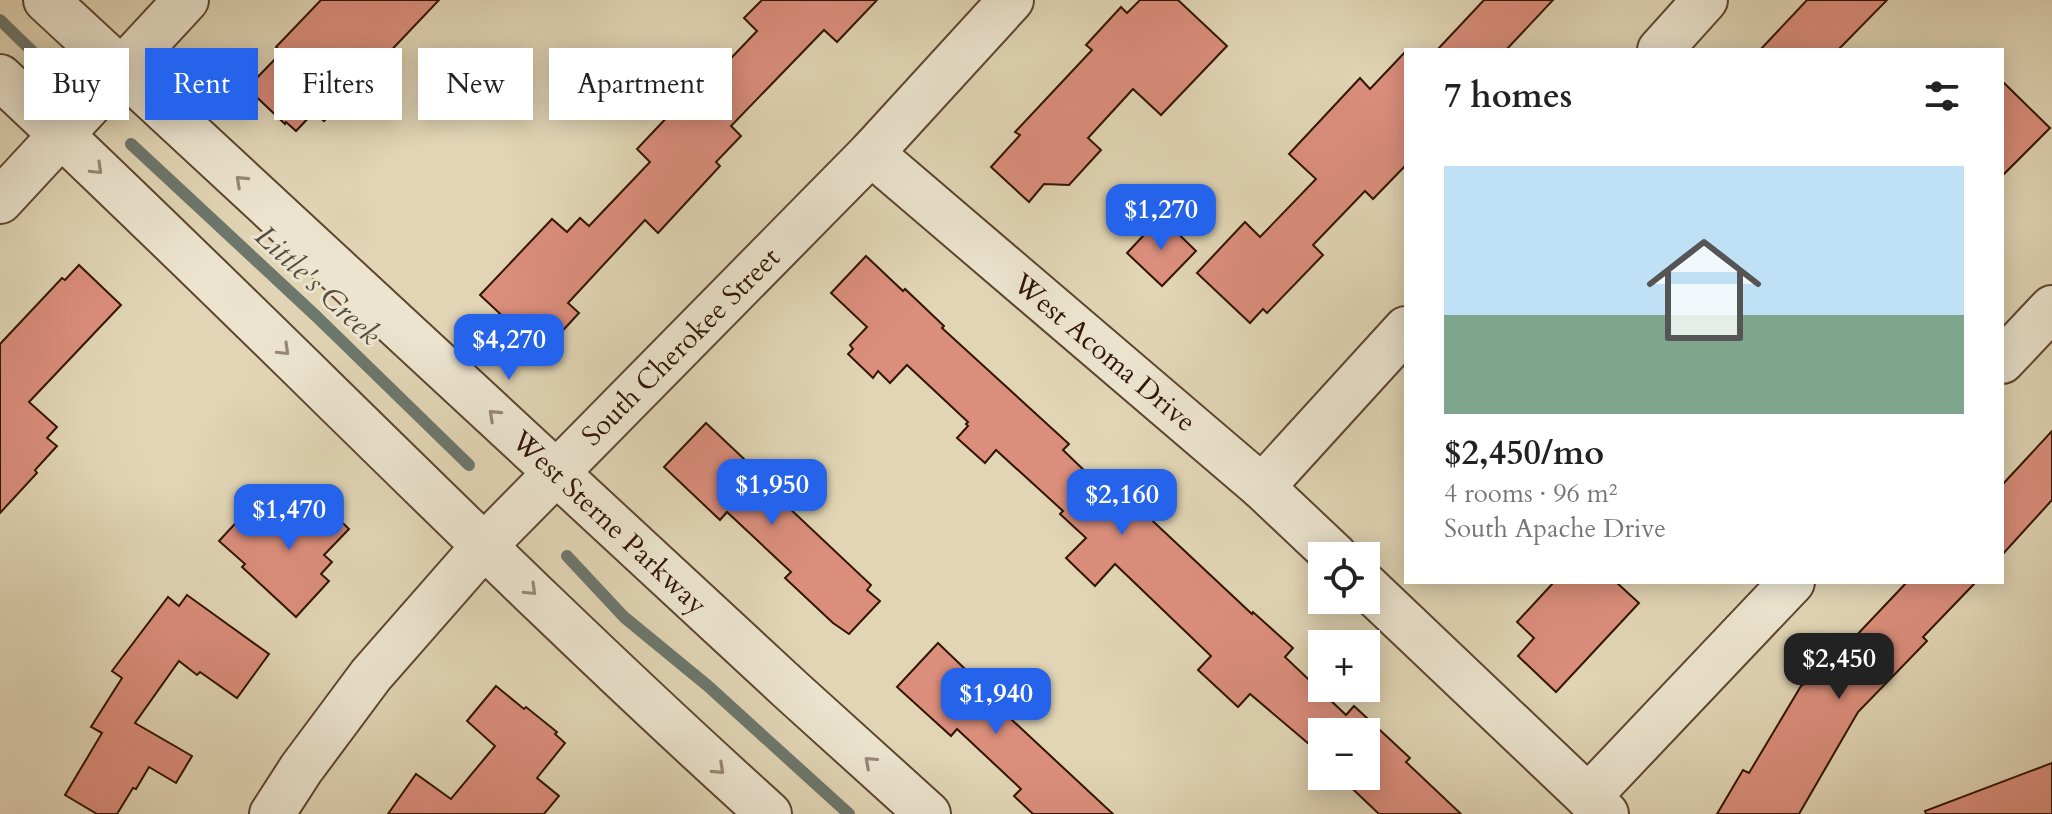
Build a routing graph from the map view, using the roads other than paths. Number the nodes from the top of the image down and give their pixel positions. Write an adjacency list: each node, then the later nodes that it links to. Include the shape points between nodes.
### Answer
1 (46, 0): 5 (street, West Sterne Parkway)
2 (186, 0): 7 (street)
3 (1011, 0): 12 (street, South Cherokee Street)
4 (1705, 0): 6 (street)
5 (97, 48)
6 (1662, 48)
7 (129, 61)
8 (0, 77): 11 (street)
9 (129, 77): 17 (street, West Sterne Parkway, one-way to 9)
10 (74, 120): 11 (street)
11 (61, 134): 13 (street); 20 (street, one-way to 20)
12 (871, 153): 17 (street, South Cherokee Street); 18 (street, West Acoma Drive)
13 (0, 201)
14 (2052, 308): 16 (street)
15 (1404, 331): 18 (street)
16 (2004, 359)
17 (556, 472): 20 (street, South Cherokee Street); 26 (street, West Sterne Parkway, one-way to 17)
18 (1262, 487): 19 (street, West Acoma Drive)
19 (1320, 542)
20 (485, 545): 24 (street, South Cherokee Street, via 371,675); 25 (street, one-way to 25)
21 (1790, 584): 23 (street)
22 (1380, 599): 23 (street)
23 (1597, 806)
24 (272, 814)
25 (769, 814)
26 (928, 814)

